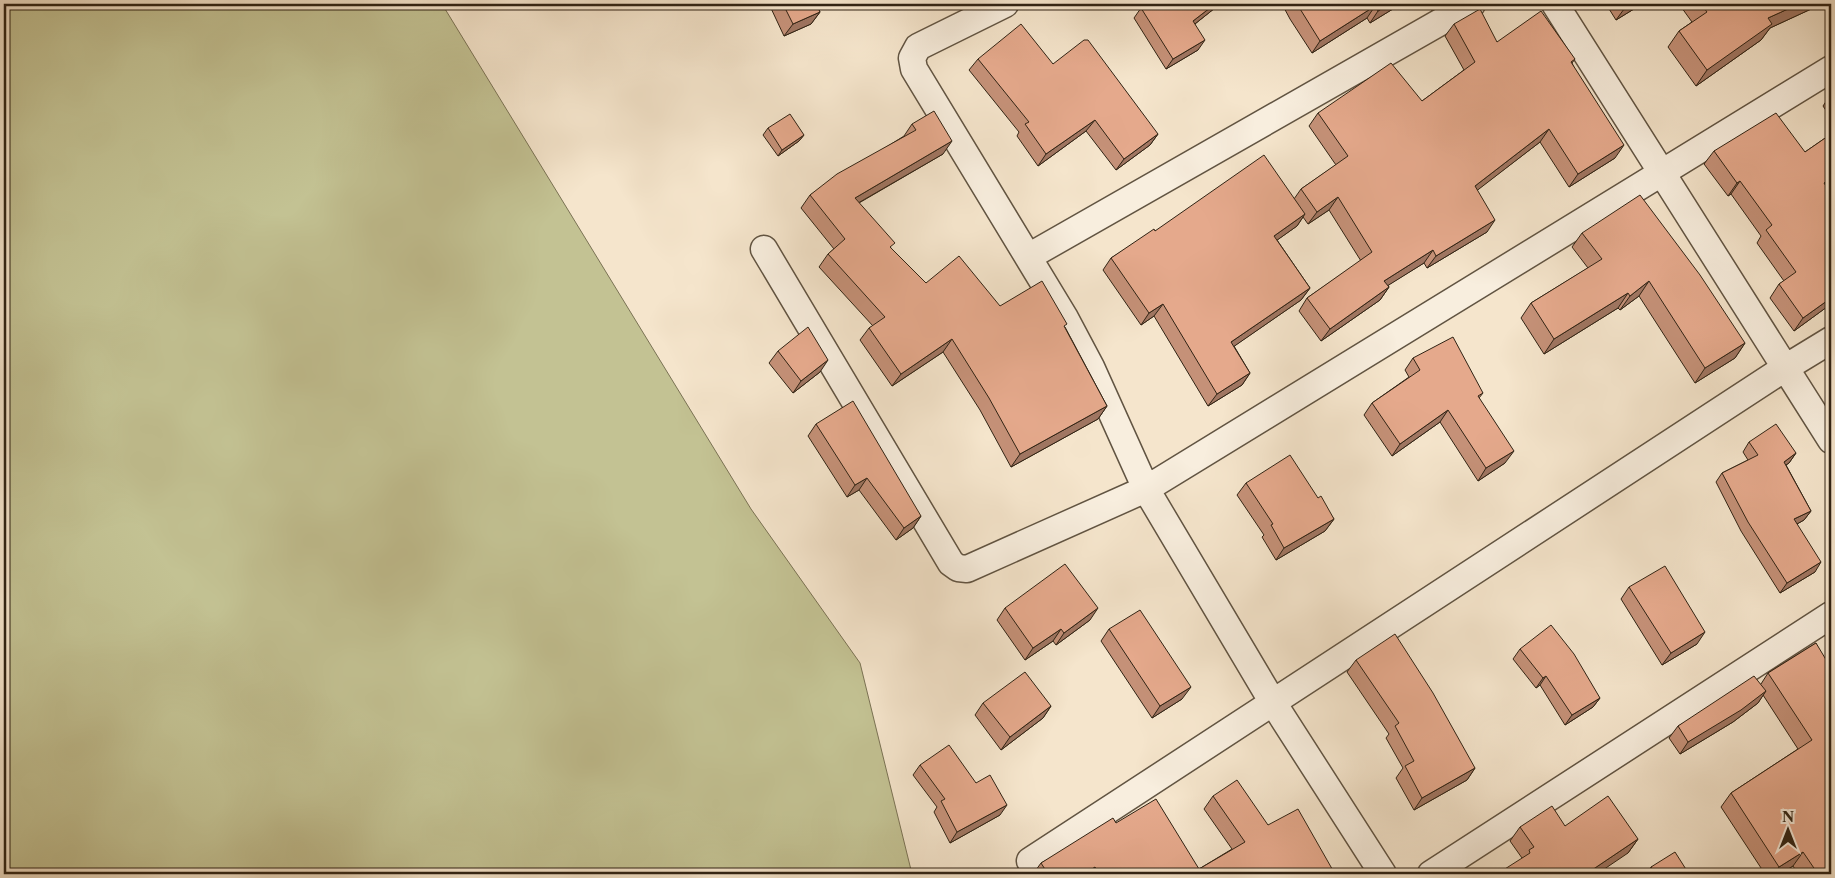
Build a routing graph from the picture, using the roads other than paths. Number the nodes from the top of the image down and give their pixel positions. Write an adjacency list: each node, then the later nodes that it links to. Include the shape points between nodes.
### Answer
1 (1005, 4): 7 (street, via 918,47 912,58 914,69)
2 (1472, 4): 7 (street)
3 (1555, 4): 5 (street)
4 (1831, 70): 5 (street)
5 (1662, 173): 9 (street); 11 (street)
6 (764, 249): 11 (street, via 951,563 958,568 967,569)
7 (1028, 257): 11 (street, via 1091,367)
8 (1831, 340): 9 (street)
9 (1785, 368): 10 (street); 13 (street)
10 (1831, 440)
11 (1146, 488): 13 (street)
12 (1831, 615): 16 (street)
13 (1272, 701): 14 (street); 15 (street)
14 (1030, 861)
15 (1383, 874)
16 (1431, 874)

